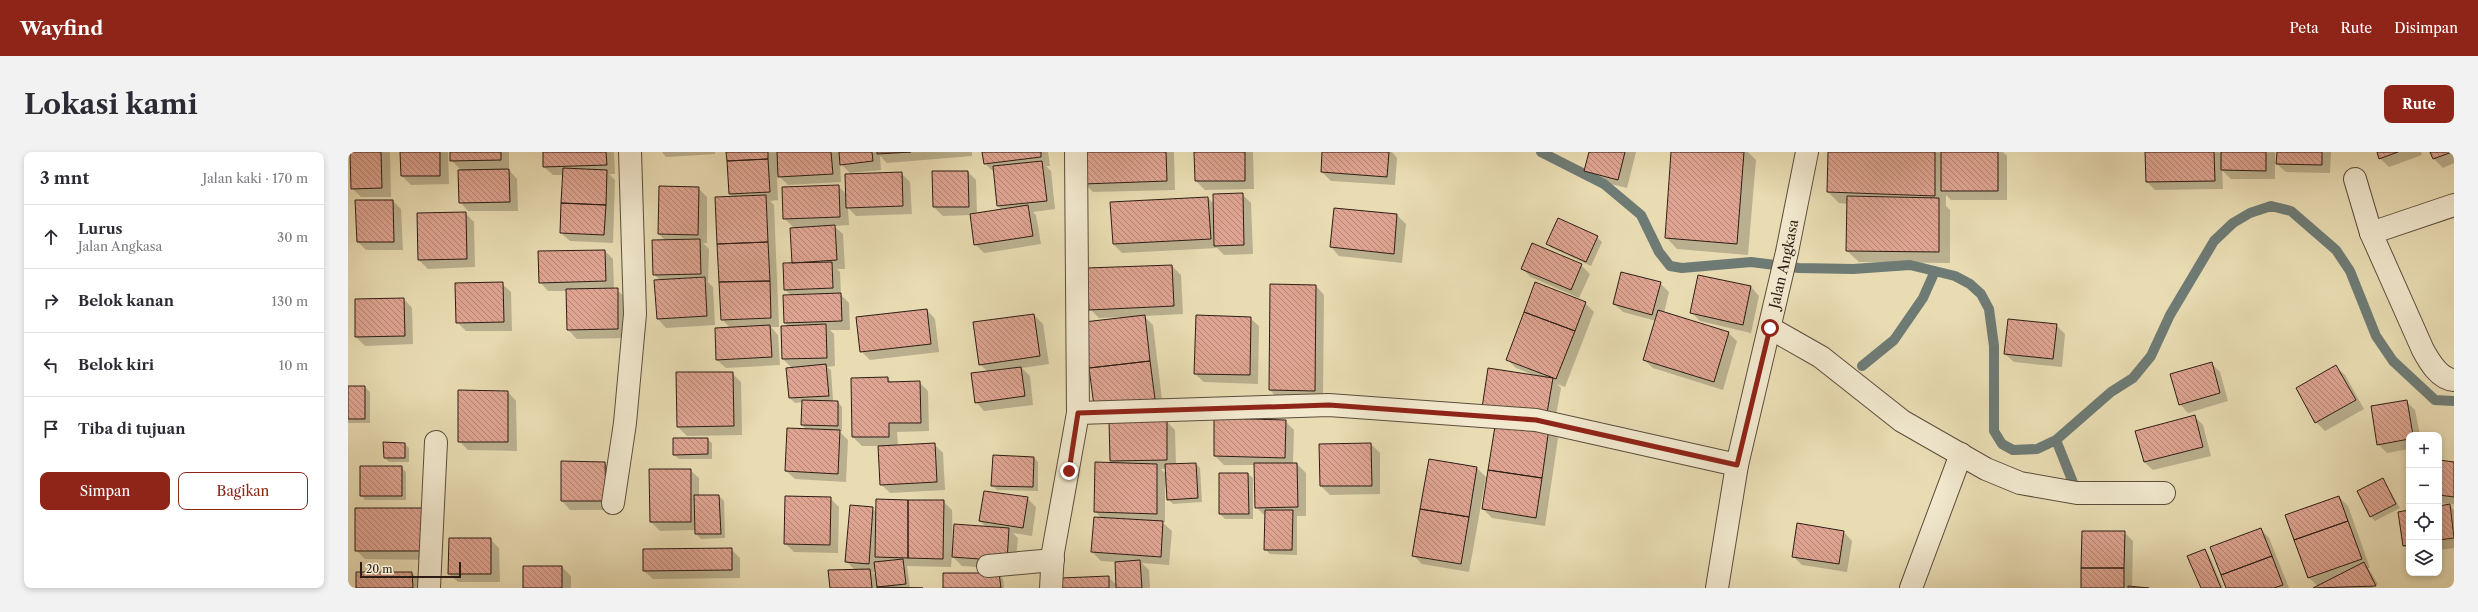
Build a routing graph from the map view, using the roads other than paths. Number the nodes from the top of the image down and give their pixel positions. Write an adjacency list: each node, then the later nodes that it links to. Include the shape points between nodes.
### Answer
1 (630, 152): 14 (street, via 635,314 624,429)
2 (1076, 152): 9 (street)
3 (1807, 152): 7 (street, Jalan Angkasa)
4 (2355, 179): 6 (street)
5 (2454, 205): 6 (street)
6 (2371, 233): 8 (street, via 2431,365 2441,374)
7 (1770, 328): 11 (street, via 1821,357 1902,421); 12 (street, Jalan Angkasa)
8 (2454, 380)
9 (1078, 413): 12 (street, via 1329,405 1536,420); 15 (street)
10 (436, 442): 17 (street)
11 (1961, 454): 13 (street, via 1986,469 2020,483 2077,493); 20 (street)
12 (1737, 465): 19 (street, Jalan Angkasa)
13 (2164, 493)
14 (613, 503)
15 (1053, 560): 16 (street); 18 (street)
16 (988, 566)
17 (429, 588)
18 (1051, 588)
19 (1717, 588)
20 (1911, 588)

